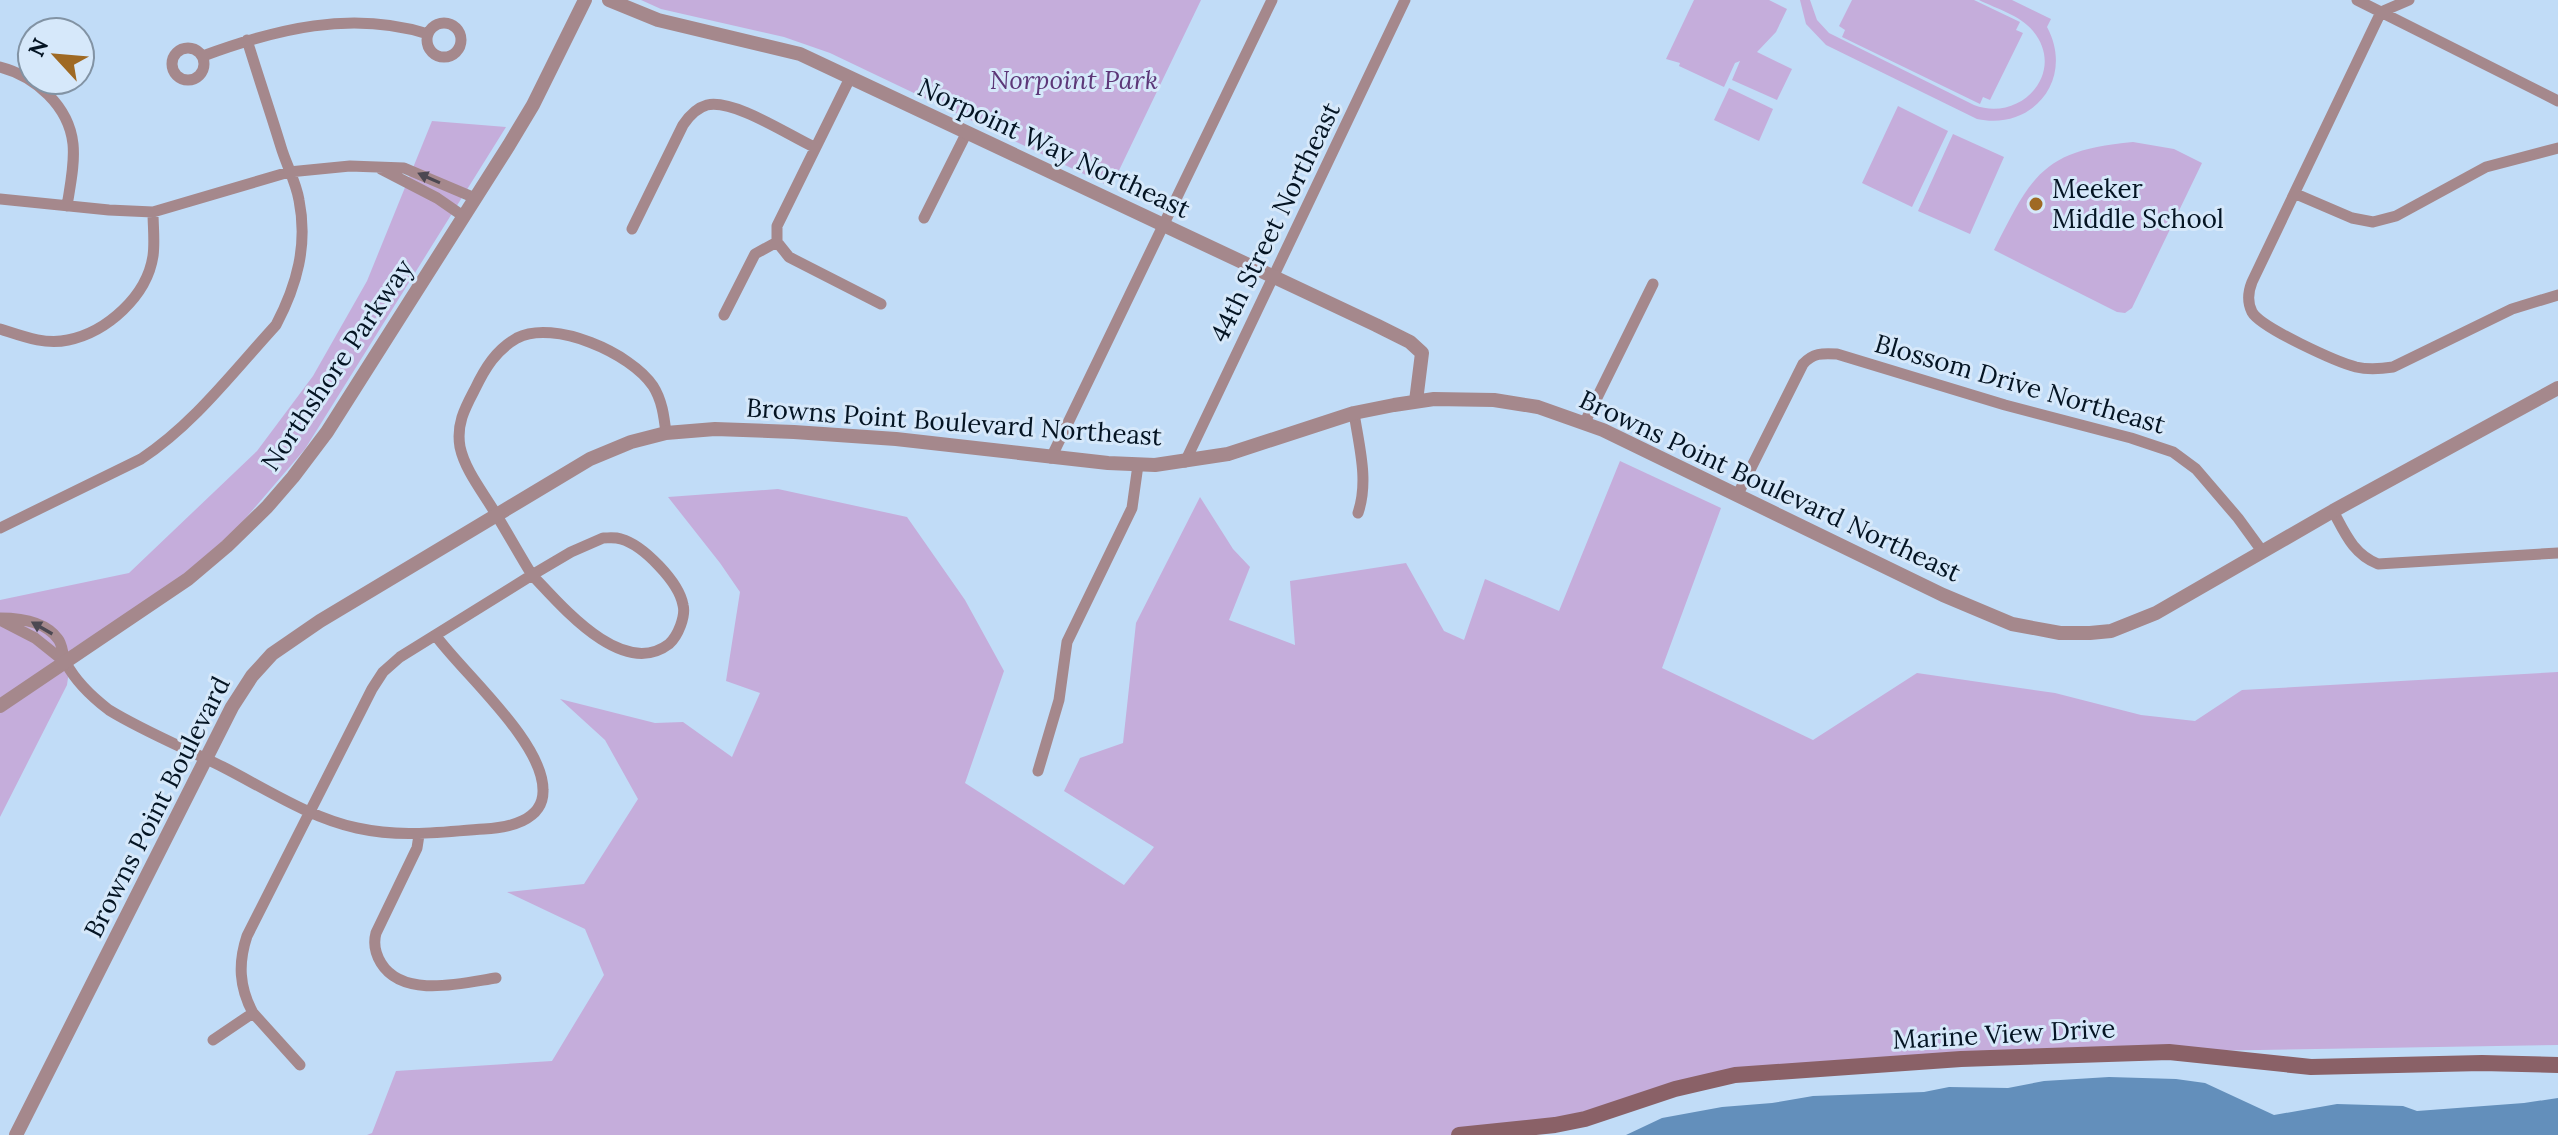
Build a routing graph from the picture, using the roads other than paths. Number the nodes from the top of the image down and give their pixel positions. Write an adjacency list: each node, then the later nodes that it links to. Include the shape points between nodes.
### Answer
1 (585, 0): 20 (street, Northshore Parkway, via 533,105)
2 (609, 0): 12 (street, Norpoint Way Northeast, via 658,20 800,54)
3 (1272, 0): 26 (street)
4 (1405, 0): 29 (street, 44th Street Northeast)
5 (2357, 0): 7 (street)
6 (2409, 0): 7 (street)
7 (2381, 12): 13 (street); 19 (street)
8 (428, 34): 9 (street, via 374,22 343,23)
9 (247, 40): 10 (street); 18 (street)
10 (203, 56)
11 (0, 67): 22 (street, via 39,85 64,118 73,144)
12 (850, 78): 14 (street, Norpoint Way Northeast); 15 (street)
13 (2558, 101)
14 (967, 132): 25 (street); 26 (street, Norpoint Way Northeast)
15 (814, 147): 27 (street, via 728,105 711,104 683,125); 28 (street, via 777,226)
16 (2558, 148): 19 (street, via 2486,167 2396,216 2373,222)
17 (381, 169): 18 (street, via 350,166); 20 (street, one-way to 17, via 404,168); 24 (street)
18 (289, 172): 23 (street); 47 (street, via 299,197 303,232 296,283 276,325 157,448)
19 (2296, 194): 31 (street, via 2252,282 2249,303 2259,320 2353,366 2393,367 2512,309)
20 (475, 198): 24 (street, Northshore Parkway)
21 (0, 199): 22 (street)
22 (67, 206): 23 (street)
23 (153, 212): 34 (street, via 149,268 139,290 112,319 69,340 33,340)
24 (463, 216): 53 (street, Northshore Parkway, via 293,477 188,579)
25 (924, 218)
26 (1163, 225): 29 (street, Norpoint Way Northeast); 40 (street)
27 (632, 229)
28 (777, 242): 32 (street, via 789,257); 33 (street, via 755,254)
29 (1273, 277): 36 (street, Norpoint Way Northeast, via 1416,347 1422,362); 41 (street, 44th Street Northeast)
30 (1653, 284): 38 (street)
31 (2558, 295)
32 (881, 304)
33 (724, 315)
34 (0, 329)
35 (2558, 388): 44 (street, Browns Point Boulevard Northeast)
36 (1416, 401): 37 (street, Browns Point Boulevard Northeast); 38 (street, Browns Point Boulevard Northeast, via 1494,400)
37 (1354, 413): 41 (street, Browns Point Boulevard Northeast, via 1228,454); 45 (street, via 1364,490)
38 (1585, 422): 43 (street, Browns Point Boulevard Northeast)
39 (666, 433): 40 (street, Browns Point Boulevard Northeast, via 808,432); 46 (street, Browns Point Boulevard, via 590,459); 46 (street, via 655,388 629,364 564,333 517,339 487,365 461,416 465,462)
40 (1051, 458): 42 (street, Browns Point Boulevard Northeast)
41 (1185, 462): 42 (street, Browns Point Boulevard Northeast)
42 (1138, 465): 56 (street, via 1132,508 1067,642 1059,700)
43 (1738, 494): 48 (street, Browns Point Boulevard Northeast, via 1971,607 2022,627 2060,633 2111,631 2135,622); 48 (street, Blossom Drive Northeast, via 1809,357 1837,354 2173,452 2196,469)
44 (2333, 511): 48 (street, Browns Point Boulevard Northeast); 49 (street, via 2352,546 2378,564)
45 (1358, 513)
46 (496, 515): 50 (street); 55 (street, Browns Point Boulevard, via 272,654 242,690)
47 (0, 528)
48 (2262, 551)
49 (2558, 553)
50 (532, 575): 50 (street, via 573,618 616,648 652,652 669,643 679,629 684,607 678,592 646,553 622,539 593,541); 52 (street)
51 (0, 619): 53 (street)
52 (436, 636): 57 (street, via 383,672); 58 (street, via 510,720 539,772 543,794 536,809 514,826)
53 (65, 662): 54 (street, Northshore Parkway); 55 (street, via 109,710)
54 (0, 706)
55 (206, 759): 57 (street); 64 (street, Browns Point Boulevard)
56 (1038, 771)
57 (310, 811): 58 (street, via 359,829); 60 (street, via 244,946 241,981)
58 (419, 835): 59 (street, via 376,933 378,959 389,974 420,985)
59 (496, 978)
60 (253, 1013): 61 (street); 62 (street)
61 (213, 1040)
62 (300, 1065)
63 (2558, 1065): 65 (main road, Marine View Drive, via 2311,1067 2169,1052 1961,1059 1735,1075 1555,1125)
64 (16, 1135)
65 (1459, 1135)

